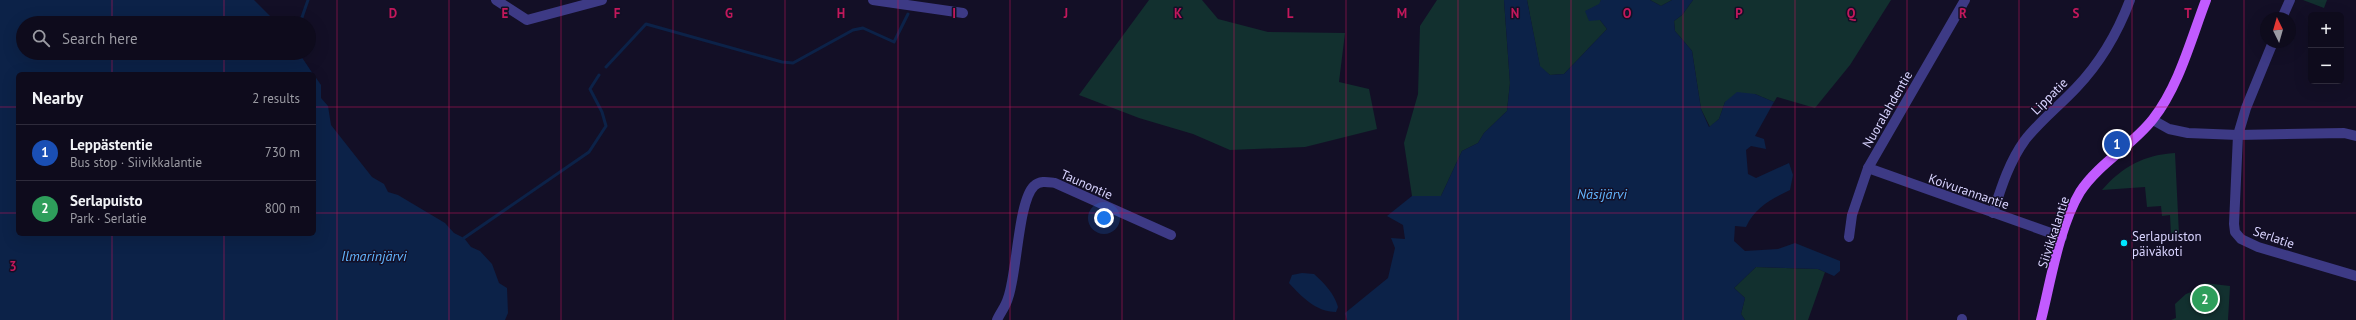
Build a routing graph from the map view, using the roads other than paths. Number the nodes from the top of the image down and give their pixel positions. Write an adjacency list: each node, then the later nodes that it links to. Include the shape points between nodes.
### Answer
1 (496, 0): 2 (street, via 528,20)
2 (602, 0)
3 (873, 0): 9 (street)
4 (1965, 0): 14 (street, Nuoralahdentie)
5 (2130, 0): 15 (street, Lippatie, via 2104,52 2077,87 2042,120 2014,157)
6 (2206, 0): 11 (main road, Siivikkalantie, via 2176,77)
7 (2290, 0): 8 (street)
8 (2285, 12)
9 (963, 14)
10 (2271, 48): 12 (street, Serlatie)
11 (2153, 120): 12 (street, via 2178,131); 18 (main road, Siivikkalantie, via 2086,184 2074,204)
12 (2238, 135): 13 (street); 19 (street, Serlatie, via 2234,224 2241,239 2258,247)
13 (2356, 136)
14 (1868, 168): 15 (street, Koivurannantie); 17 (street, Nuoralahdentie, via 1852,215)
15 (1993, 213): 18 (street, Koivurannantie)
16 (1171, 235): 20 (street, Taunontie, via 1055,183 1044,181 1035,185 1029,193 1024,214 1009,298)
17 (1849, 237)
18 (2062, 237): 21 (main road, Siivikkalantie)
19 (2356, 276)
20 (996, 320)
21 (2041, 320)

